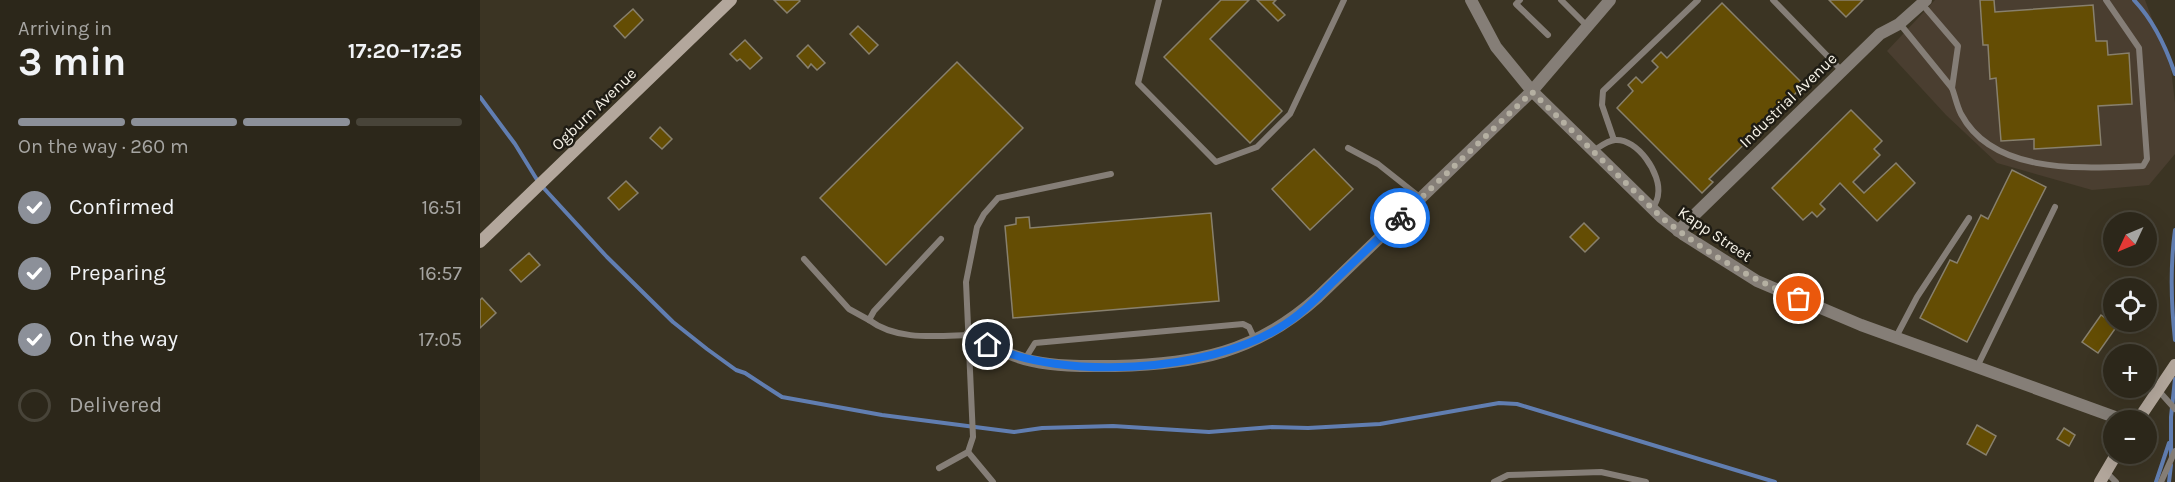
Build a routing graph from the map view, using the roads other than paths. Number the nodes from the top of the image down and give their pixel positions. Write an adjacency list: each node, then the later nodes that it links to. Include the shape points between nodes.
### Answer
1 (731, 0): 28 (street, Ogburn Avenue)
2 (1159, 0): 3 (lane, via 1138,83 1216,162 1257,147 1290,114)
3 (1344, 0)
4 (1471, 0): 17 (street, Kapp Street, via 1496,46)
5 (1520, 0): 14 (lane, via 1516,4)
6 (1561, 0): 13 (lane)
7 (1610, 0): 13 (street)
8 (1698, 0): 18 (lane, via 1603,92 1602,105)
9 (1773, 0): 15 (lane)
10 (2106, 0): 16 (lane, via 2139,48 2147,159 2143,166 2073,169 2005,154 1976,133 1961,114)
11 (1924, 2): 12 (street, Industrial Avenue); 16 (lane, via 1958,46)
12 (1899, 24): 15 (street, Industrial Avenue, via 1880,33); 16 (lane)
13 (1588, 26): 17 (street)
14 (1548, 35)
15 (1842, 70): 26 (street, Industrial Avenue)
16 (1953, 88)
17 (1532, 92): 20 (street, Kapp Street); 22 (street)
18 (1614, 141): 20 (lane); 24 (lane, via 1631,145 1650,165 1659,187)
19 (1348, 148): 22 (lane, via 1378,164)
20 (1593, 151): 24 (street, Kapp Street)
21 (1111, 174): 31 (lane, via 998,198 977,227 966,282)
22 (1421, 198): 33 (street, via 1297,315)
23 (2055, 207): 36 (lane)
24 (1652, 208): 26 (street, Kapp Street)
25 (1969, 218): 32 (lane, via 1917,297)
26 (1678, 231): 32 (street, Kapp Street, via 1757,281)
27 (941, 239): 30 (lane)
28 (480, 242)
29 (804, 259): 30 (lane, via 849,309)
30 (869, 320): 31 (lane, via 879,327 919,337)
31 (969, 335): 34 (street); 42 (lane, via 973,437)
32 (1896, 337): 36 (street, Kapp Street)
33 (1255, 340): 34 (street, via 1208,357 1149,365 1083,366); 34 (lane, via 1243,324 1035,343)
34 (1026, 359)
35 (2175, 365): 37 (street)
36 (1977, 367): 40 (street, Kapp Street)
37 (2158, 390): 38 (lane); 39 (street)
38 (2175, 409)
39 (2145, 410)
40 (2103, 413)
41 (2175, 451): 50 (lane)
42 (968, 452): 44 (lane); 46 (lane)
43 (2111, 464): 45 (street)
44 (939, 468)
45 (2103, 477): 49 (lane)
46 (993, 482)
47 (1494, 482): 48 (lane, via 1508,475 1601,472)
48 (1646, 482)
49 (2116, 482)
50 (2161, 482)

